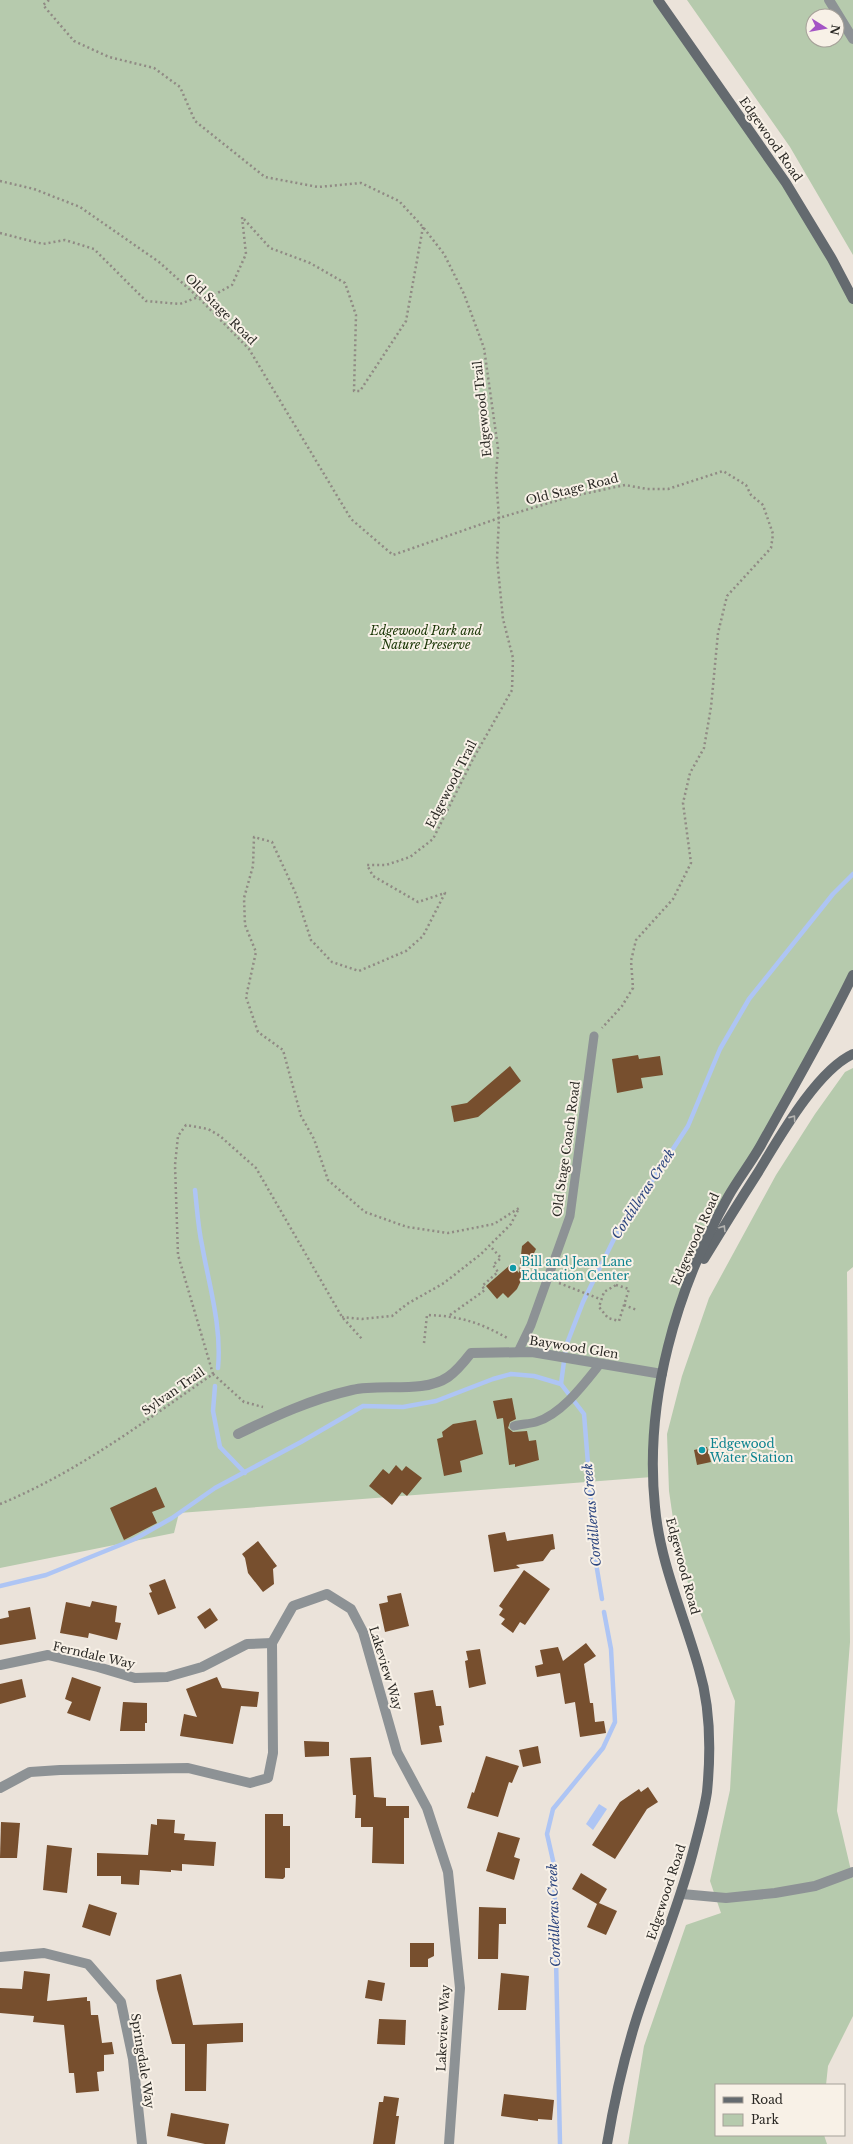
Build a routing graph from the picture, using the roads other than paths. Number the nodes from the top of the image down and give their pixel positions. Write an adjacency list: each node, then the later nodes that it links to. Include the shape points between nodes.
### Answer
1 (658, 0): 4 (main road, Edgewood Road, via 790,189)
2 (829, 0): 3 (street)
3 (853, 39)
4 (853, 299)
5 (853, 975): 6 (main road, Edgewood Road)
6 (850, 987): 9 (main road, Edgewood Road, via 759,1148 728,1197)
7 (594, 1036): 10 (lane, Old Stage Coach Road, via 570,1216)
8 (853, 1054): 9 (main road, one-way to 8, via 808,1097 834,1068)
9 (688, 1285): 12 (main road, Edgewood Road)
10 (520, 1349): 11 (street, Baywood Glen); 14 (street, Baywood Glen, via 471,1353 452,1373 438,1382 418,1386 370,1386 318,1399)
11 (596, 1364): 12 (street, Baywood Glen); 13 (lane, via 587,1381 558,1409 537,1422)
12 (662, 1374): 19 (main road, Edgewood Road, via 652,1444 655,1510 669,1574 700,1671 710,1734 706,1797)
13 (514, 1426)
14 (238, 1434)
15 (272, 1643): 16 (street, Ferndale Way, via 247,1644 202,1667 167,1677 135,1678 48,1655); 17 (street, via 273,1753 268,1778 250,1783 188,1768 60,1770 30,1772); 22 (street, Lakeview Way, via 293,1606 327,1594 351,1609 363,1632 397,1752 427,1808 448,1872 460,1988)
16 (0, 1665)
17 (0, 1788)
18 (853, 1872): 19 (street, via 815,1886 775,1893 726,1898)
19 (682, 1894): 23 (main road, Edgewood Road, via 636,2019)
20 (0, 1957): 21 (street, Springdale Way, via 44,1953 88,1964 121,2002 133,2059)
21 (142, 2144)
22 (449, 2144)
23 (607, 2144)

